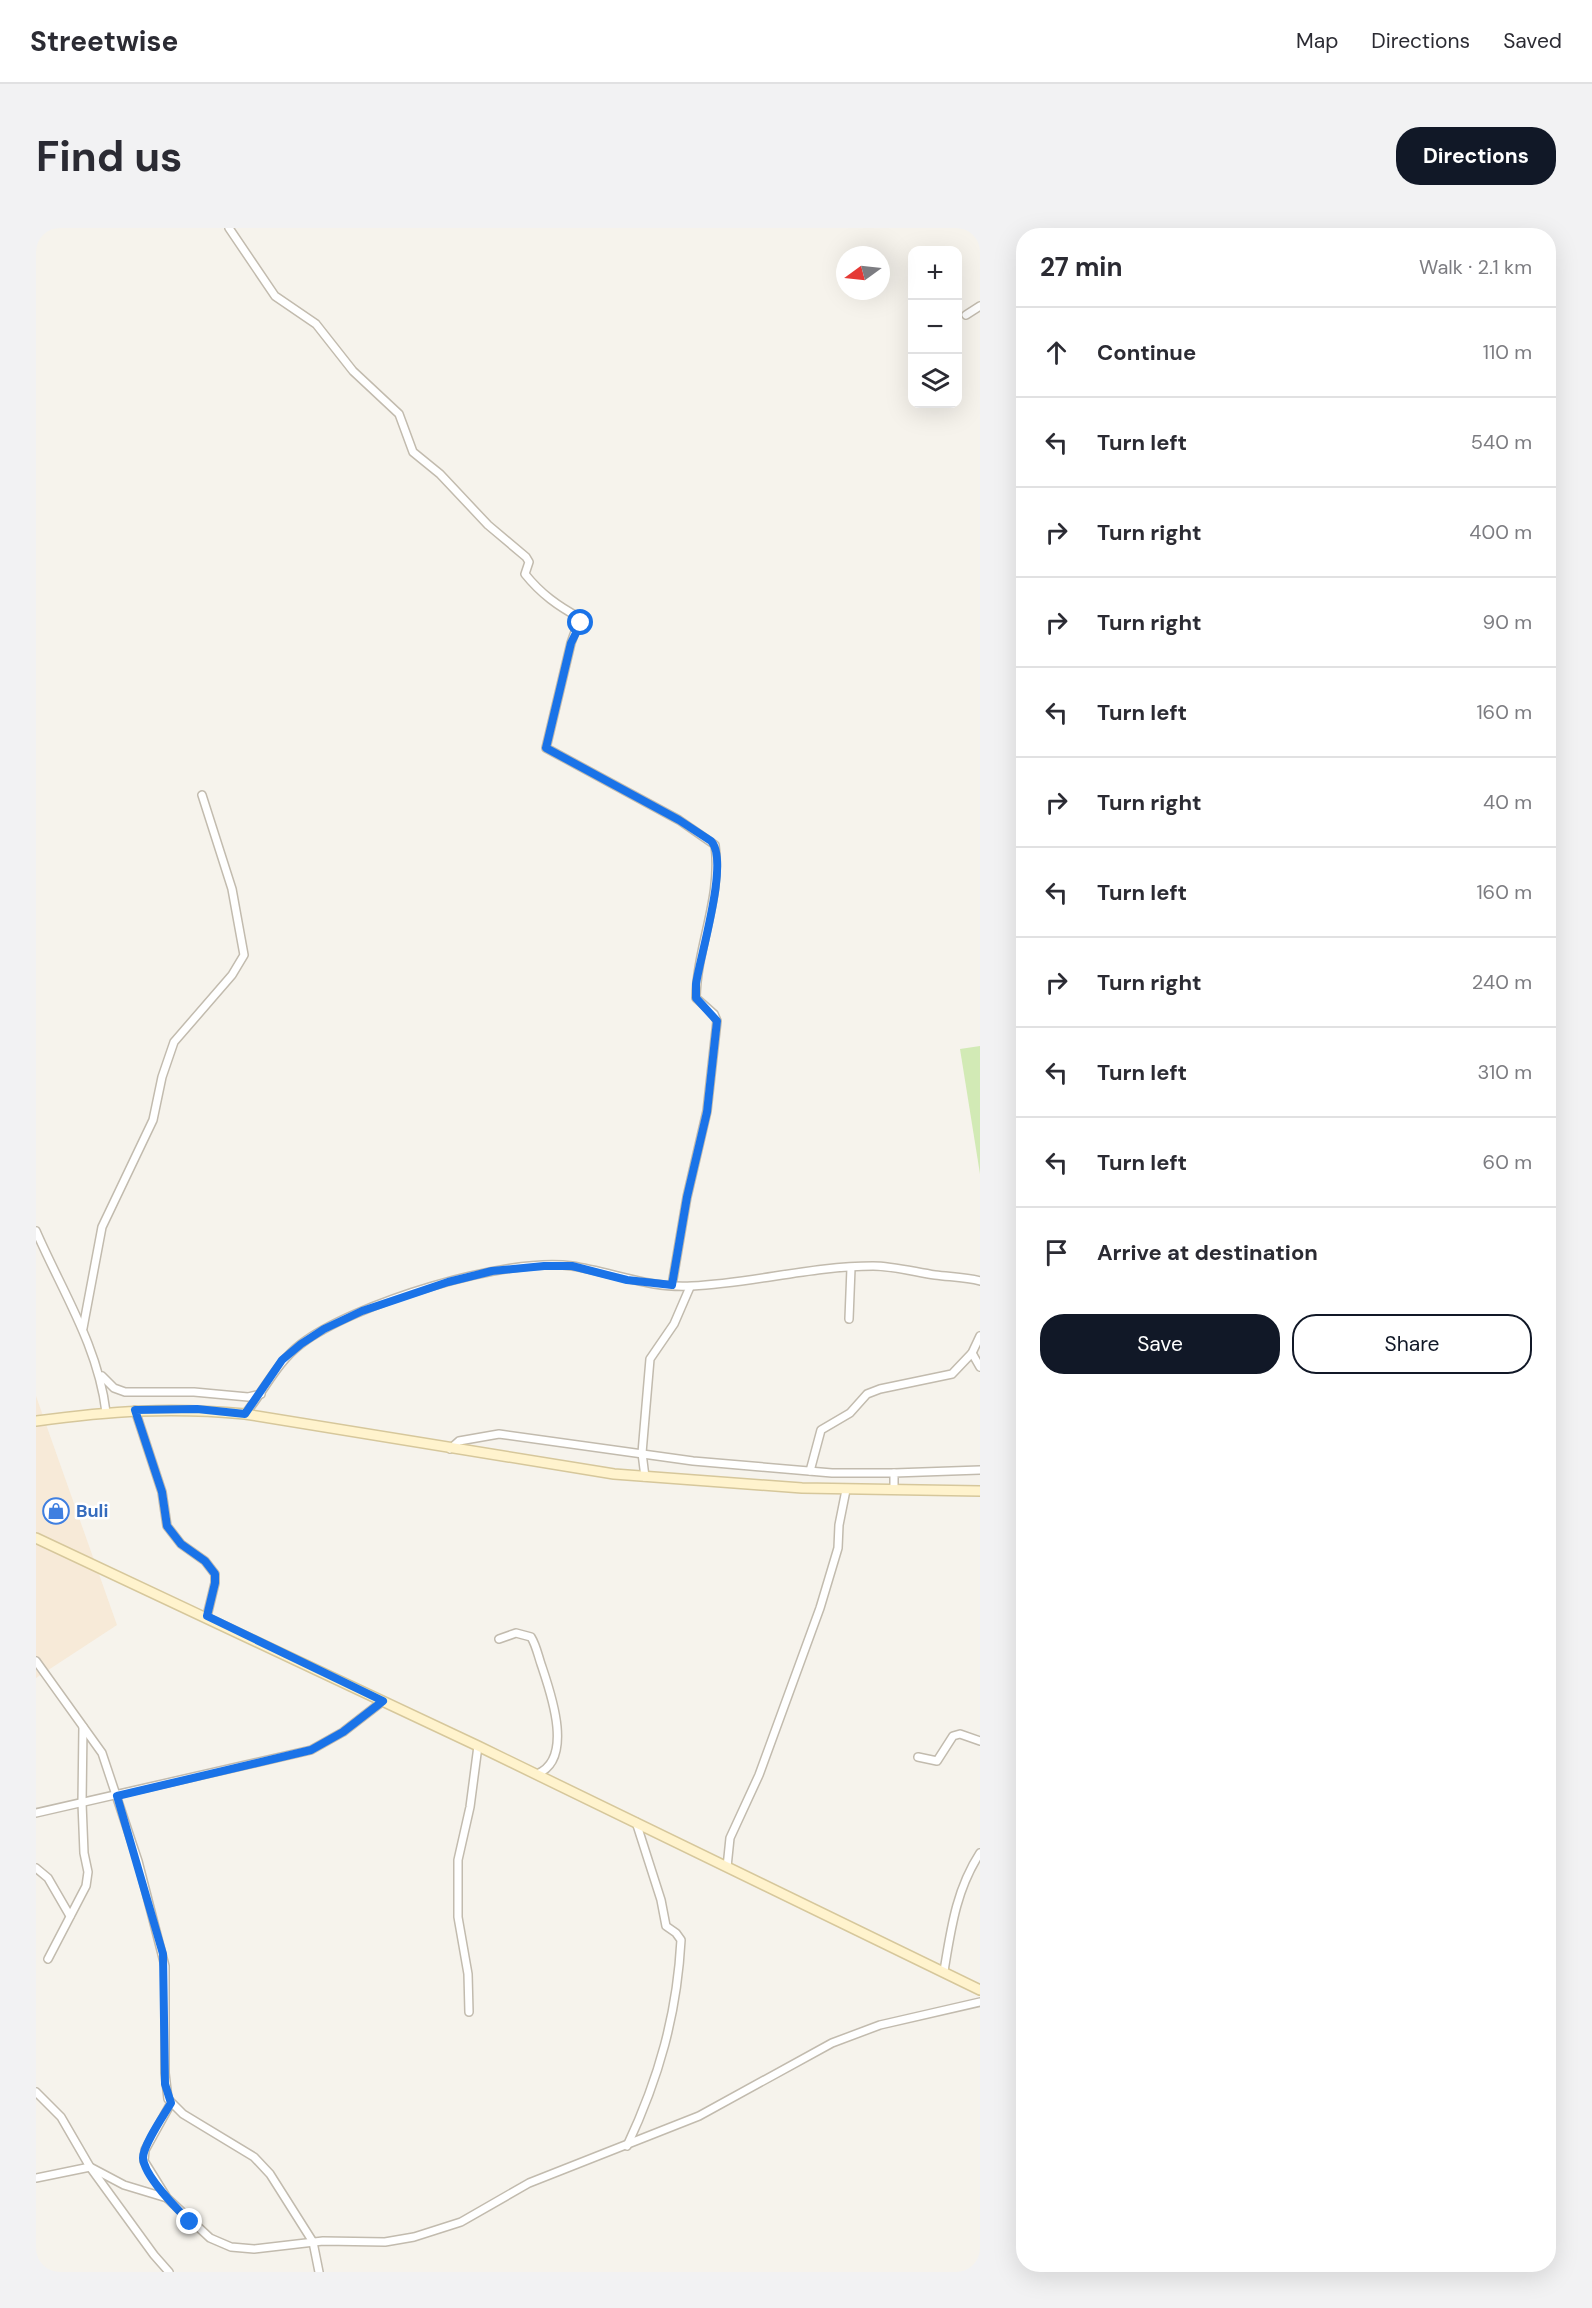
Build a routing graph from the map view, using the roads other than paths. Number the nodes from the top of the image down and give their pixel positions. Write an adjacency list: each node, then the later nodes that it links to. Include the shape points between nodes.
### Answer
1 (229, 228): 8 (street, via 275,296 316,324 353,371 399,414 413,452 526,557 529,562 525,574 534,586 580,618 546,748 679,820 715,845 718,868 696,998 717,1021 707,1112)
2 (980, 306): 3 (street)
3 (966, 315)
4 (202, 795): 11 (street, via 232,889 242,961 174,1042 153,1120 102,1227)
5 (36, 1231): 11 (street)
6 (850, 1268): 7 (street, via 875,1266); 9 (street); 10 (street)
7 (980, 1281)
8 (672, 1285): 9 (street); 16 (street, via 627,1280 572,1266 525,1267 466,1276 362,1311 324,1329 282,1360)
9 (690, 1287): 22 (street, via 674,1324 650,1359)
10 (849, 1318)
11 (83, 1328): 15 (street)
12 (980, 1336): 13 (street)
13 (972, 1353): 14 (street); 24 (street, via 952,1374 867,1394 850,1413 821,1430)
14 (980, 1367)
15 (100, 1374): 16 (street, via 114,1388 125,1392 248,1397); 18 (street)
16 (261, 1394): 19 (street)
17 (135, 1410): 18 (street); 19 (street, via 197,1409); 31 (street, via 162,1492 167,1526 215,1574)
18 (106, 1412): 20 (street)
19 (245, 1414): 21 (street)
20 (36, 1421)
21 (450, 1449): 22 (street, via 459,1441 498,1434); 26 (street)
22 (642, 1452): 24 (street, via 693,1461); 26 (street)
23 (980, 1470): 25 (street)
24 (810, 1471): 25 (street)
25 (894, 1473): 28 (street)
26 (645, 1477): 27 (street)
27 (846, 1490): 28 (street); 45 (street, via 838,1548 820,1608 759,1775 730,1838)
28 (894, 1490): 29 (street)
29 (980, 1491)
30 (36, 1538): 31 (street)
31 (207, 1616): 34 (street)
32 (499, 1639): 39 (street, via 516,1633 531,1637 552,1694 556,1748 548,1767)
33 (36, 1661): 35 (street)
34 (383, 1701): 37 (street); 40 (street, via 343,1732 311,1750)
35 (82, 1724): 40 (street, via 102,1753); 41 (street)
36 (980, 1741): 38 (street, via 960,1734 953,1736 937,1761)
37 (478, 1746): 39 (street); 52 (street, via 458,1860 458,1917 468,1974)
38 (918, 1757)
39 (537, 1774): 43 (street)
40 (117, 1796): 41 (street); 54 (street, via 163,1954 165,2084)
41 (82, 1803): 42 (street); 47 (street, via 88,1872 86,1887)
42 (36, 1813)
43 (636, 1822): 45 (street); 55 (street, via 666,1926 681,1940 675,2003 662,2060)
44 (980, 1853): 49 (street, via 957,1901)
45 (727, 1867): 49 (street)
46 (36, 1868): 47 (street, via 48,1878)
47 (70, 1916): 48 (street)
48 (48, 1959)
49 (945, 1971): 50 (street)
50 (980, 1990)
51 (980, 2002): 55 (street, via 880,2025 841,2039 699,2116)
52 (469, 2012)
53 (36, 2092): 56 (street, via 67,2126)
54 (171, 2103): 58 (street, via 143,2155 146,2167); 59 (street, via 261,2163)
55 (627, 2146): 59 (street, via 529,2183 452,2226 385,2242)
56 (90, 2168): 57 (street); 58 (street, via 124,2185); 60 (street)
57 (36, 2178)
58 (167, 2198): 59 (street, via 199,2230 220,2244 261,2249)
59 (313, 2242): 61 (street)
60 (169, 2272)
61 (319, 2272)

